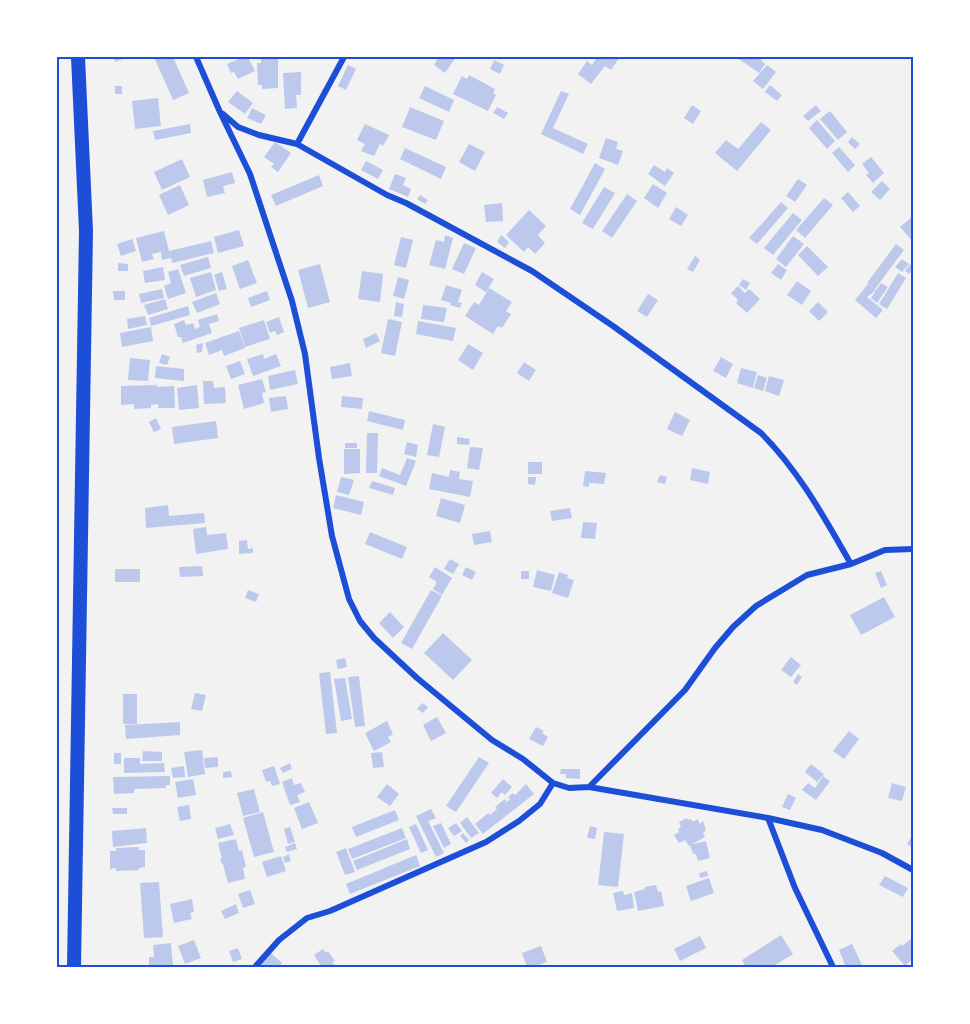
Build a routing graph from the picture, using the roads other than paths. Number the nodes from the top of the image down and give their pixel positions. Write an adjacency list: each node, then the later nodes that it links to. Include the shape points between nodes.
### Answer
1 (78, 57): 12 (highway, via 86,231)
2 (196, 57): 4 (street)
3 (344, 57): 5 (street)
4 (220, 112): 5 (street, via 238,127); 8 (street, via 250,174 292,301 332,536 348,599 374,638 417,678 492,740)
5 (297, 144): 7 (street, via 531,271 761,433 816,502)
6 (913, 549): 7 (street, via 885,550)
7 (851, 564): 9 (street, via 807,575 756,606 715,648 685,690)
8 (553, 783): 9 (street, via 569,788); 13 (street, via 540,804 486,842 306,918)
9 (589, 787): 10 (street)
10 (768, 818): 11 (street, via 832,834); 14 (street, via 795,888)
11 (913, 870)
12 (74, 967)
13 (255, 967)
14 (833, 967)

